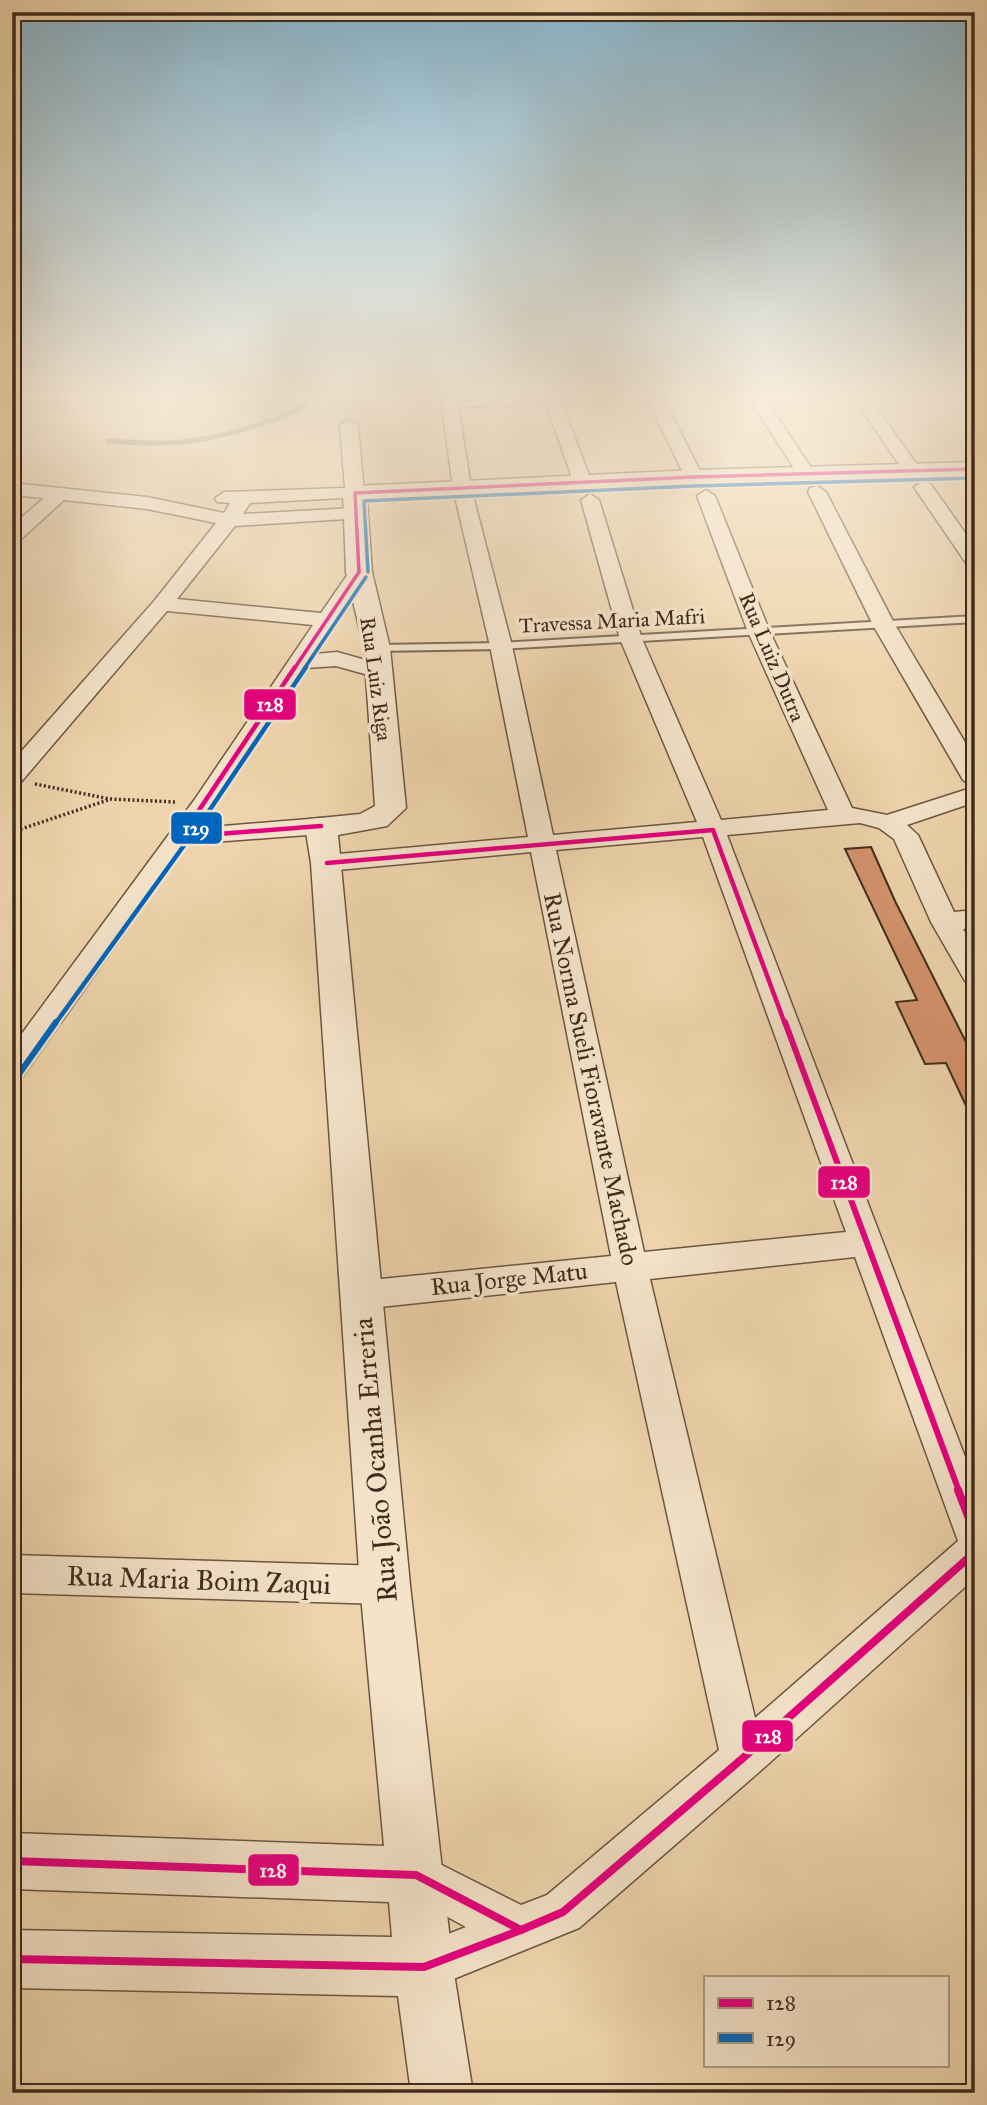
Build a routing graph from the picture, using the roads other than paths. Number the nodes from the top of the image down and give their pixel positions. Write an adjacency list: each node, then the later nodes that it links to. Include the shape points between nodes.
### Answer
1 (58, 496): 14 (street)
2 (73, 496): 11 (street)
3 (354, 496): 12 (street, Rua Luiz Riga)
4 (480, 496): 10 (street)
5 (588, 496): 22 (street)
6 (704, 496): 21 (street, Rua Luiz Dutra)
7 (819, 496): 20 (street)
8 (930, 496): 15 (street)
9 (244, 497): 11 (street); 12 (street); 13 (street)
10 (465, 497): 12 (street); 23 (street, Rua Norma Sueli Fioravante Machado)
11 (147, 503): 13 (street)
12 (355, 503): 13 (street); 16 (street, Rua Luiz Riga)
13 (229, 520): 17 (street)
14 (12, 537)
15 (975, 562)
16 (359, 572): 18 (street); 24 (street, Rua Luiz Riga)
17 (162, 604): 18 (street); 26 (street)
18 (327, 620): 25 (street)
19 (975, 620): 20 (lane, Travessa Maria Mafri)
20 (884, 625): 21 (lane, Travessa Maria Mafri); 27 (street)
21 (759, 632): 22 (lane, Travessa Maria Mafri); 29 (street, Rua Luiz Dutra)
22 (631, 639): 23 (lane, Travessa Maria Mafri); 31 (street)
23 (501, 646): 24 (lane, Travessa Maria Mafri); 34 (street, Rua Norma Sueli Fioravante Machado)
24 (378, 660): 25 (street); 33 (street, Rua Luiz Riga, via 391,808)
25 (301, 662): 32 (street)
26 (19, 780)
27 (975, 780)
28 (975, 794): 30 (street)
29 (843, 816): 30 (street, via 861,815); 31 (street)
30 (888, 823): 36 (street, via 905,835)
31 (713, 830): 34 (street); 39 (street)
32 (181, 837): 33 (street); 38 (street)
33 (324, 845): 34 (street); 41 (street, Rua João Ocanha Erreria)
34 (541, 845): 40 (street, Rua Norma Sueli Fioravante Machado)
35 (975, 919): 36 (street)
36 (945, 922): 37 (street)
37 (975, 974)
38 (12, 1069)
39 (866, 1243): 40 (street, Rua Jorge Matu); 42 (street)
40 (630, 1266): 41 (street, Rua Jorge Matu); 46 (street, Rua Norma Sueli Fioravante Machado)
41 (361, 1295): 45 (street, Rua João Ocanha Erreria)
42 (975, 1535)
43 (975, 1552): 46 (street)
44 (12, 1574): 45 (street, Rua Maria Boim Zaqui)
45 (385, 1585): 48 (street, Rua João Ocanha Erreria)
46 (743, 1758): 49 (street, via 562,1912)
47 (12, 1861): 48 (street)
48 (416, 1875): 49 (street); 51 (street, Rua João Ocanha Erreria)
49 (522, 1930): 51 (street)
50 (12, 1959): 51 (street)
51 (424, 1967): 52 (street, Rua João Ocanha Erreria)
52 (442, 2093)

